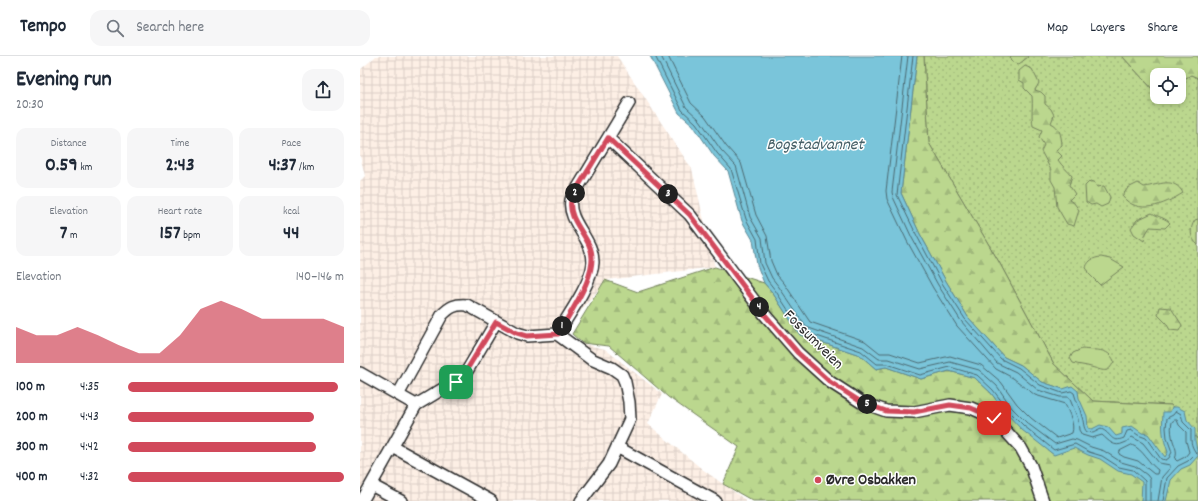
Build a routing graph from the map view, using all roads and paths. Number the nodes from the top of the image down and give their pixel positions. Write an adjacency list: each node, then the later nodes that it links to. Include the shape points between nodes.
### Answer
1 (629, 103): 2 (street)
2 (608, 138): 4 (street, via 571,200 571,211 590,247 593,262 585,286); 16 (street, Fossumveien, via 690,215 765,315 798,353 830,382 861,402 886,411 914,412 950,405 971,408 994,418 1021,448 1033,471)
3 (496, 322): 4 (street, via 527,336); 6 (street, via 466,305 450,307 442,315); 7 (street, via 466,371 456,382)
4 (558, 334): 9 (street, via 591,359 622,375 630,419)
5 (360, 373): 6 (street)
6 (398, 394): 7 (street)
7 (416, 405): 8 (street)
8 (393, 447): 10 (street); 13 (street)
9 (617, 447): 14 (street, via 609,464); 15 (street)
10 (371, 485): 11 (street); 12 (street)
11 (362, 501)
12 (401, 501)
13 (491, 501)
14 (581, 501)
15 (715, 501)
16 (1043, 501)

